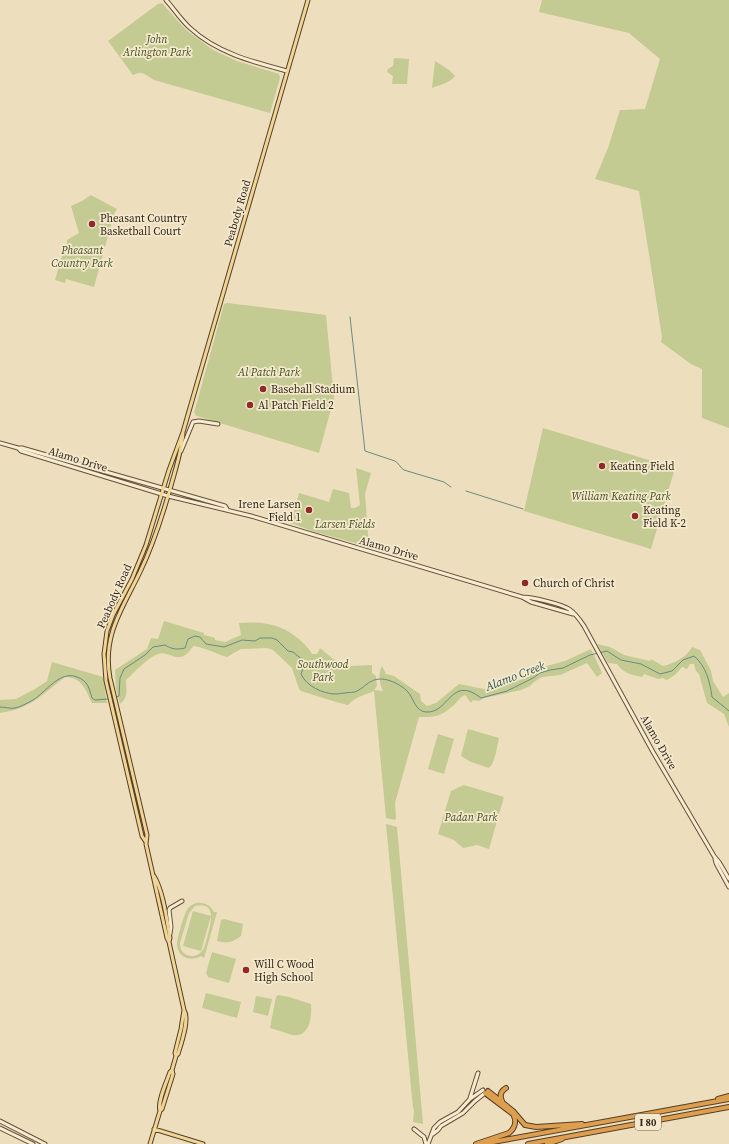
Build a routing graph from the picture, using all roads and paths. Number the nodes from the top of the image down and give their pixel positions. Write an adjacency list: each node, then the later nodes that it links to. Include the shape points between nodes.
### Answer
1 (166, 0): 3 (main road, via 191,28 217,47 241,58)
2 (308, 0): 3 (main road, Peabody Road)
3 (287, 71): 5 (main road, Peabody Road)
4 (218, 424): 8 (main road, via 194,422)
5 (183, 432): 8 (main road, Peabody Road); 9 (main road, Peabody Road)
6 (0, 443): 7 (main road, Alamo Drive)
7 (18, 448): 9 (main road, Alamo Drive); 11 (main road, Alamo Drive)
8 (180, 452): 10 (main road, Peabody Road)
9 (164, 489): 10 (main road, Alamo Drive); 11 (main road, Peabody Road)
10 (170, 491): 12 (main road, Peabody Road); 13 (main road, Alamo Drive, via 225,506)
11 (162, 494): 12 (main road, Alamo Drive); 18 (main road, Peabody Road, via 141,557 107,631 104,647 109,692 142,836)
12 (168, 496): 13 (main road, Alamo Drive); 18 (main road, Peabody Road, via 146,560 111,632 109,646 108,662 113,690 147,835)
13 (227, 509): 14 (main road, Alamo Drive)
14 (522, 597): 15 (main road, Alamo Drive); 16 (main road, Alamo Drive)
15 (526, 600): 16 (main road); 17 (main road, Alamo Drive)
16 (553, 604): 17 (main road, Alamo Drive, via 570,610)
17 (574, 615): 19 (main road, Alamo Drive, via 584,626)
18 (146, 842): 20 (main road, Peabody Road)
19 (715, 859): 21 (main road, Alamo Drive); 22 (main road, Alamo Drive)
20 (154, 876): 24 (main road, Peabody Road, via 158,881); 25 (main road, Peabody Road)
21 (729, 879)
22 (729, 887)
23 (182, 901): 24 (main road, via 170,908)
24 (170, 934): 25 (main road, Peabody Road)
25 (169, 942): 39 (main road, Peabody Road, via 186,1014 184,1034 172,1070 173,1074)
26 (478, 1073): 30 (main road)
27 (506, 1088): 32 (highway, via 500,1096)
28 (485, 1091): 30 (main road); 32 (highway); 40 (main road, via 467,1110); 47 (highway, via 513,1114 515,1125 509,1133)
29 (729, 1096): 33 (highway)
30 (470, 1099): 40 (main road, via 458,1112 440,1122 434,1128)
31 (729, 1099): 33 (highway, I 80)
32 (502, 1102): 36 (highway, via 522,1122 532,1127)
33 (711, 1102): 36 (highway, I 80)
34 (729, 1108): 41 (highway, I 80)
35 (0, 1121): 43 (main road)
36 (590, 1124): 48 (highway, I 80)
37 (0, 1128): 42 (main road)
38 (414, 1129): 46 (main road, via 422,1134)
39 (154, 1130): 44 (main road, Peabody Road); 45 (main road)
40 (433, 1134): 46 (main road)
41 (567, 1137): 49 (highway, I 80); 50 (highway)
42 (33, 1144)
43 (45, 1144)
44 (150, 1144)
45 (203, 1144)
46 (427, 1144)
47 (476, 1144)
48 (482, 1144)
49 (528, 1144)
50 (547, 1144)

